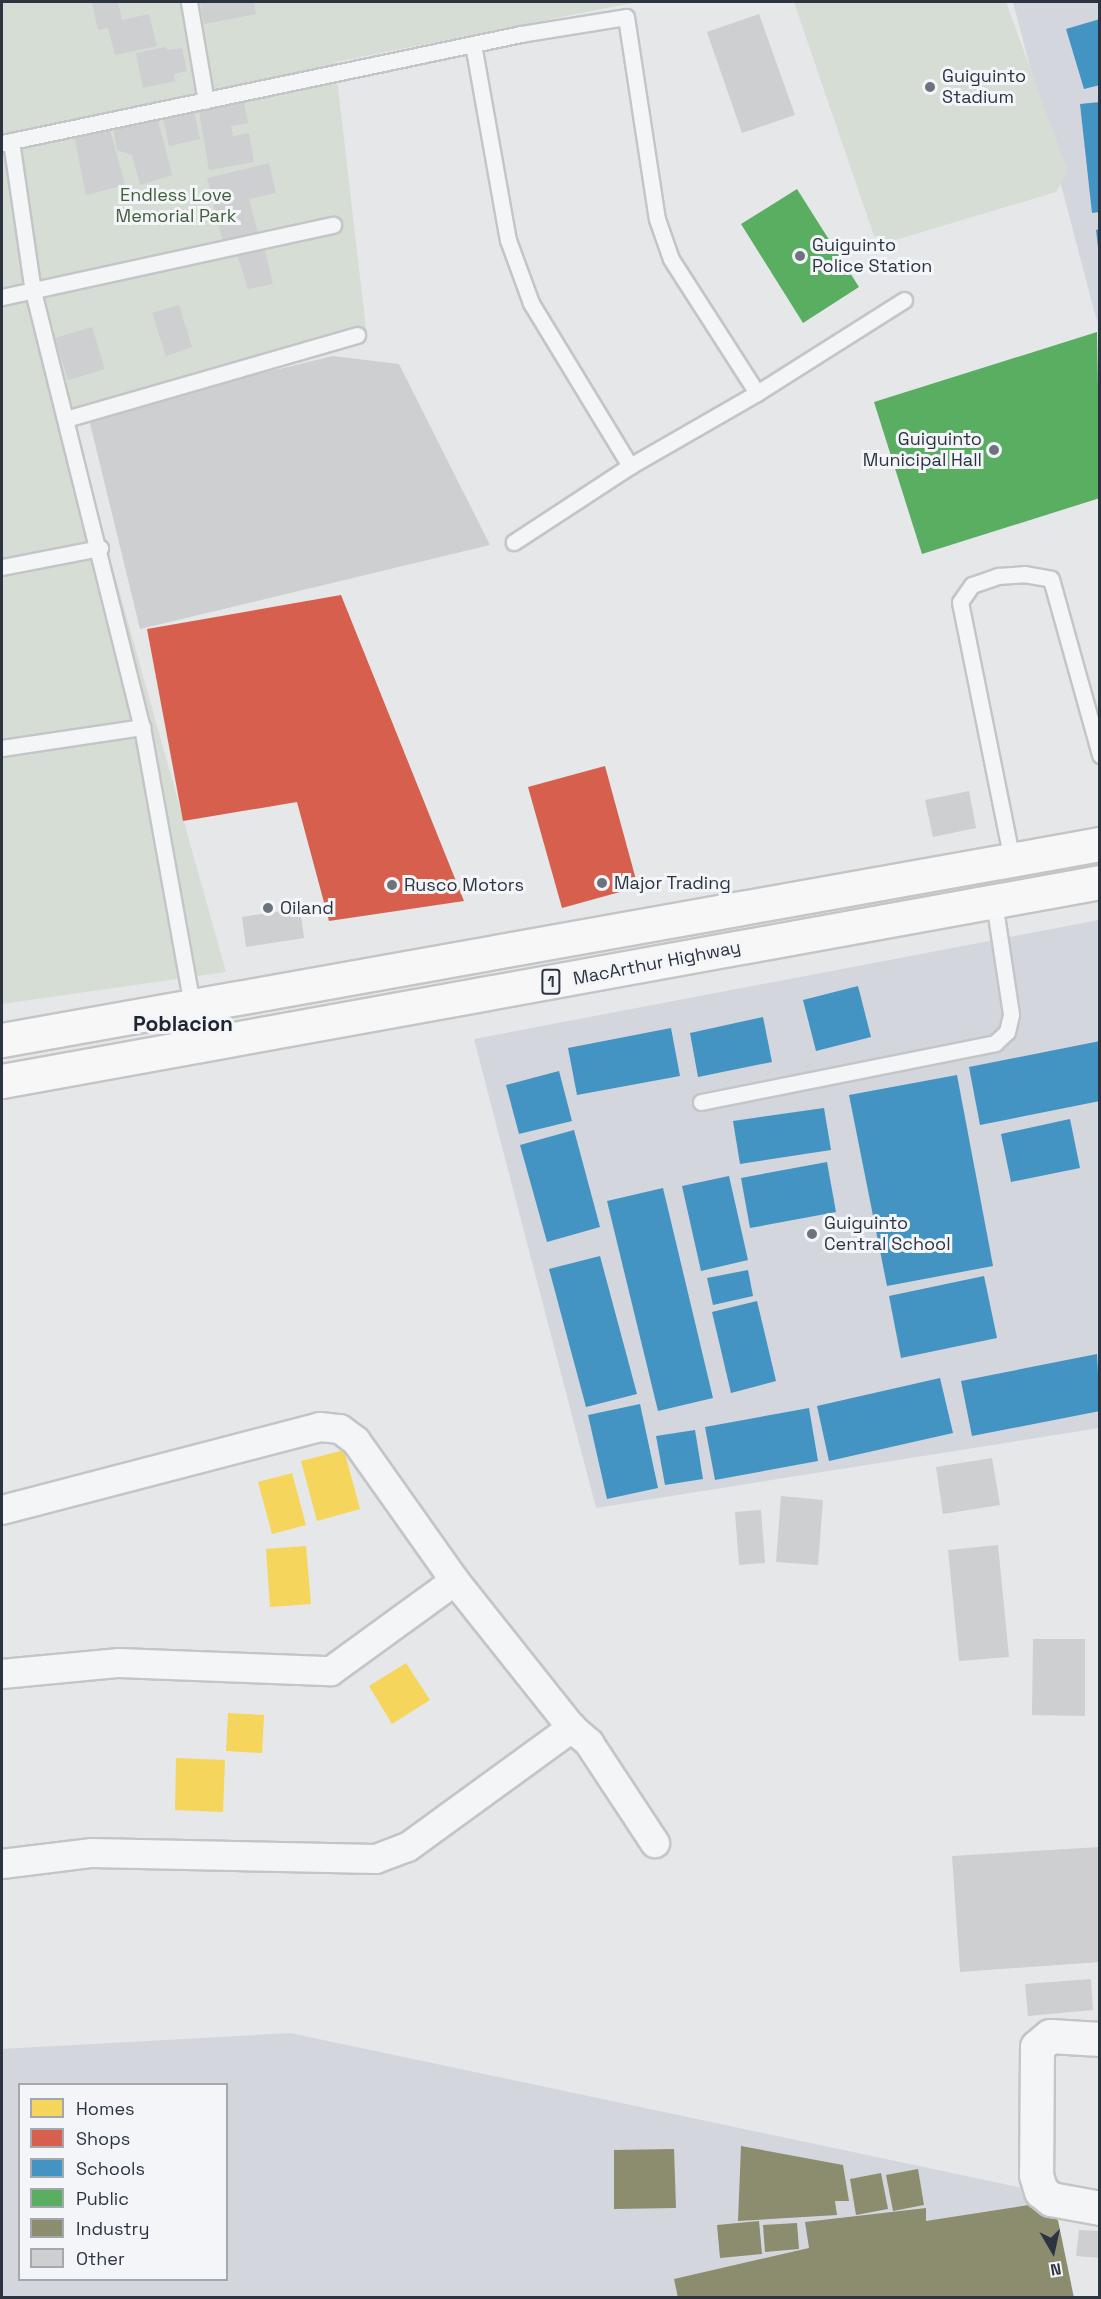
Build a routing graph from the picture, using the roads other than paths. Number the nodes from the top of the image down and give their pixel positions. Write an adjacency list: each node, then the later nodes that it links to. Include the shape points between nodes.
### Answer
1 (189, 2): 3 (lane)
2 (473, 44): 3 (lane); 10 (lane, via 626,17 657,219 671,259); 12 (lane, via 508,240 531,303)
3 (206, 101): 4 (lane)
4 (6, 142): 6 (lane)
5 (333, 225): 6 (lane)
6 (33, 291): 7 (lane); 11 (lane)
7 (2, 297)
8 (904, 300): 10 (lane)
9 (357, 335): 11 (lane)
10 (757, 393): 12 (lane)
11 (66, 418): 14 (lane)
12 (630, 466): 13 (lane)
13 (514, 543)
14 (100, 548): 15 (lane); 16 (lane)
15 (2, 567)
16 (142, 727): 17 (lane); 23 (lane)
17 (2, 748)
18 (1100, 755): 20 (lane, via 1051,579 1024,574 998,576 972,585 960,602)
19 (1100, 844): 20 (highway, 1)
20 (1012, 860): 23 (highway, 1)
21 (1100, 882): 22 (highway, MacArthur Highway / 1)
22 (994, 901): 25 (highway, MacArthur Highway / 1); 26 (lane, via 1011,1014 1007,1032 995,1043)
23 (192, 1005): 24 (highway, 1)
24 (2, 1040)
25 (2, 1081)
26 (700, 1102)
27 (2, 1510): 28 (street, via 320,1427 340,1429 356,1441)
28 (455, 1581): 29 (street, via 331,1671 119,1663); 30 (street)
29 (2, 1674)
30 (572, 1728): 31 (street, via 604,1763); 32 (street, via 408,1847 376,1859 92,1853)
31 (655, 1843)
32 (2, 1864)
33 (1100, 2040): 34 (street, via 1050,2036 1038,2047 1035,2175 1041,2191 1051,2199)
34 (1100, 2208)

